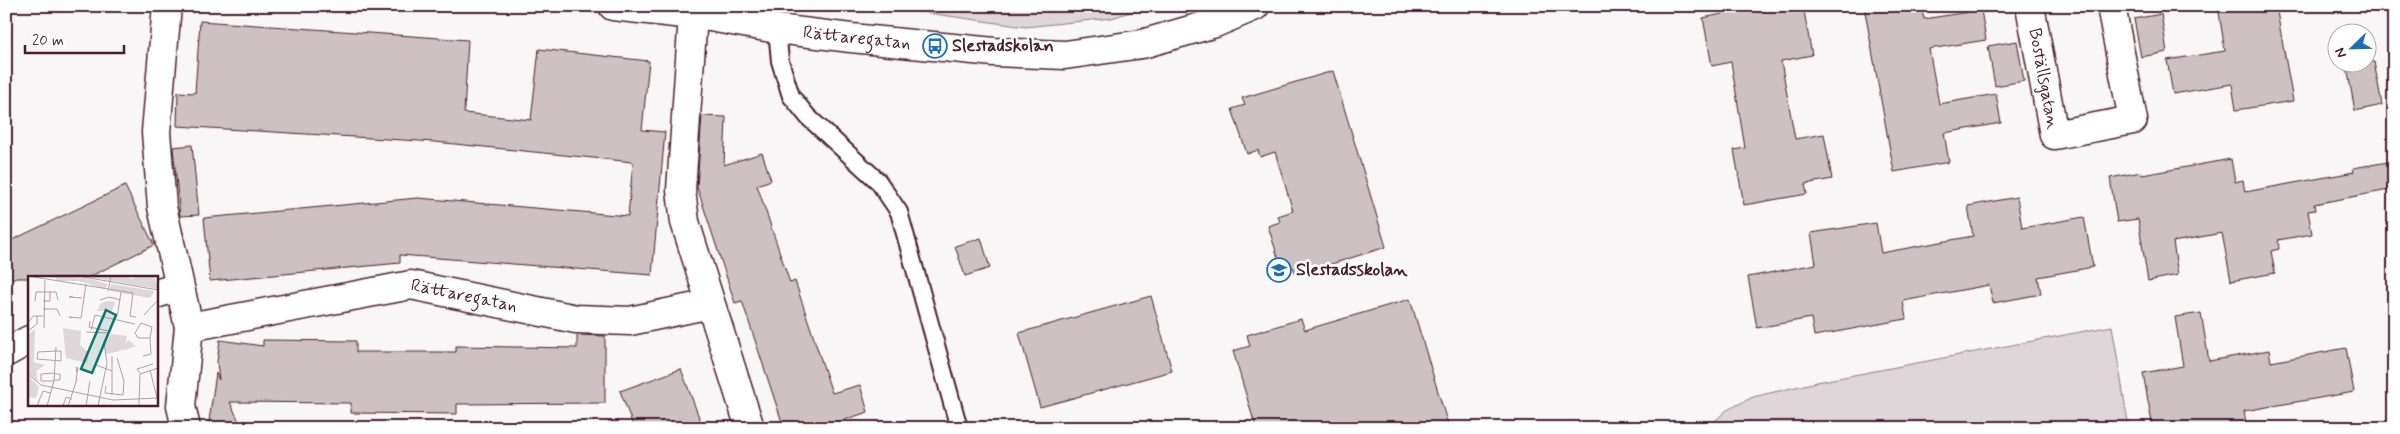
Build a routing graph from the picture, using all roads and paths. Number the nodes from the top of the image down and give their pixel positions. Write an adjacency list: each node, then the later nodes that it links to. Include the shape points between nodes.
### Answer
1 (167, 6): 8 (street, via 156,132)
2 (613, 6): 6 (street, Rättaregatan)
3 (1256, 6): 7 (street, Rättaregatan, via 1142,44 1065,55 994,52)
4 (2030, 6): 5 (street, Boställsgatan, via 2054,135 2133,120)
5 (2111, 6)
6 (705, 13): 7 (street, Rättaregatan); 9 (street, via 681,190 685,222)
7 (777, 29): 15 (lane, via 780,61 791,96 808,117 878,181 899,212)
8 (167, 291): 10 (street)
9 (710, 304): 10 (street, Rättaregatan, via 630,321 576,319 410,285); 14 (street)
10 (189, 328): 13 (street, via 181,406)
11 (28, 341): 12 (street)
12 (7, 352)
13 (186, 428)
14 (750, 428)
15 (960, 428)

